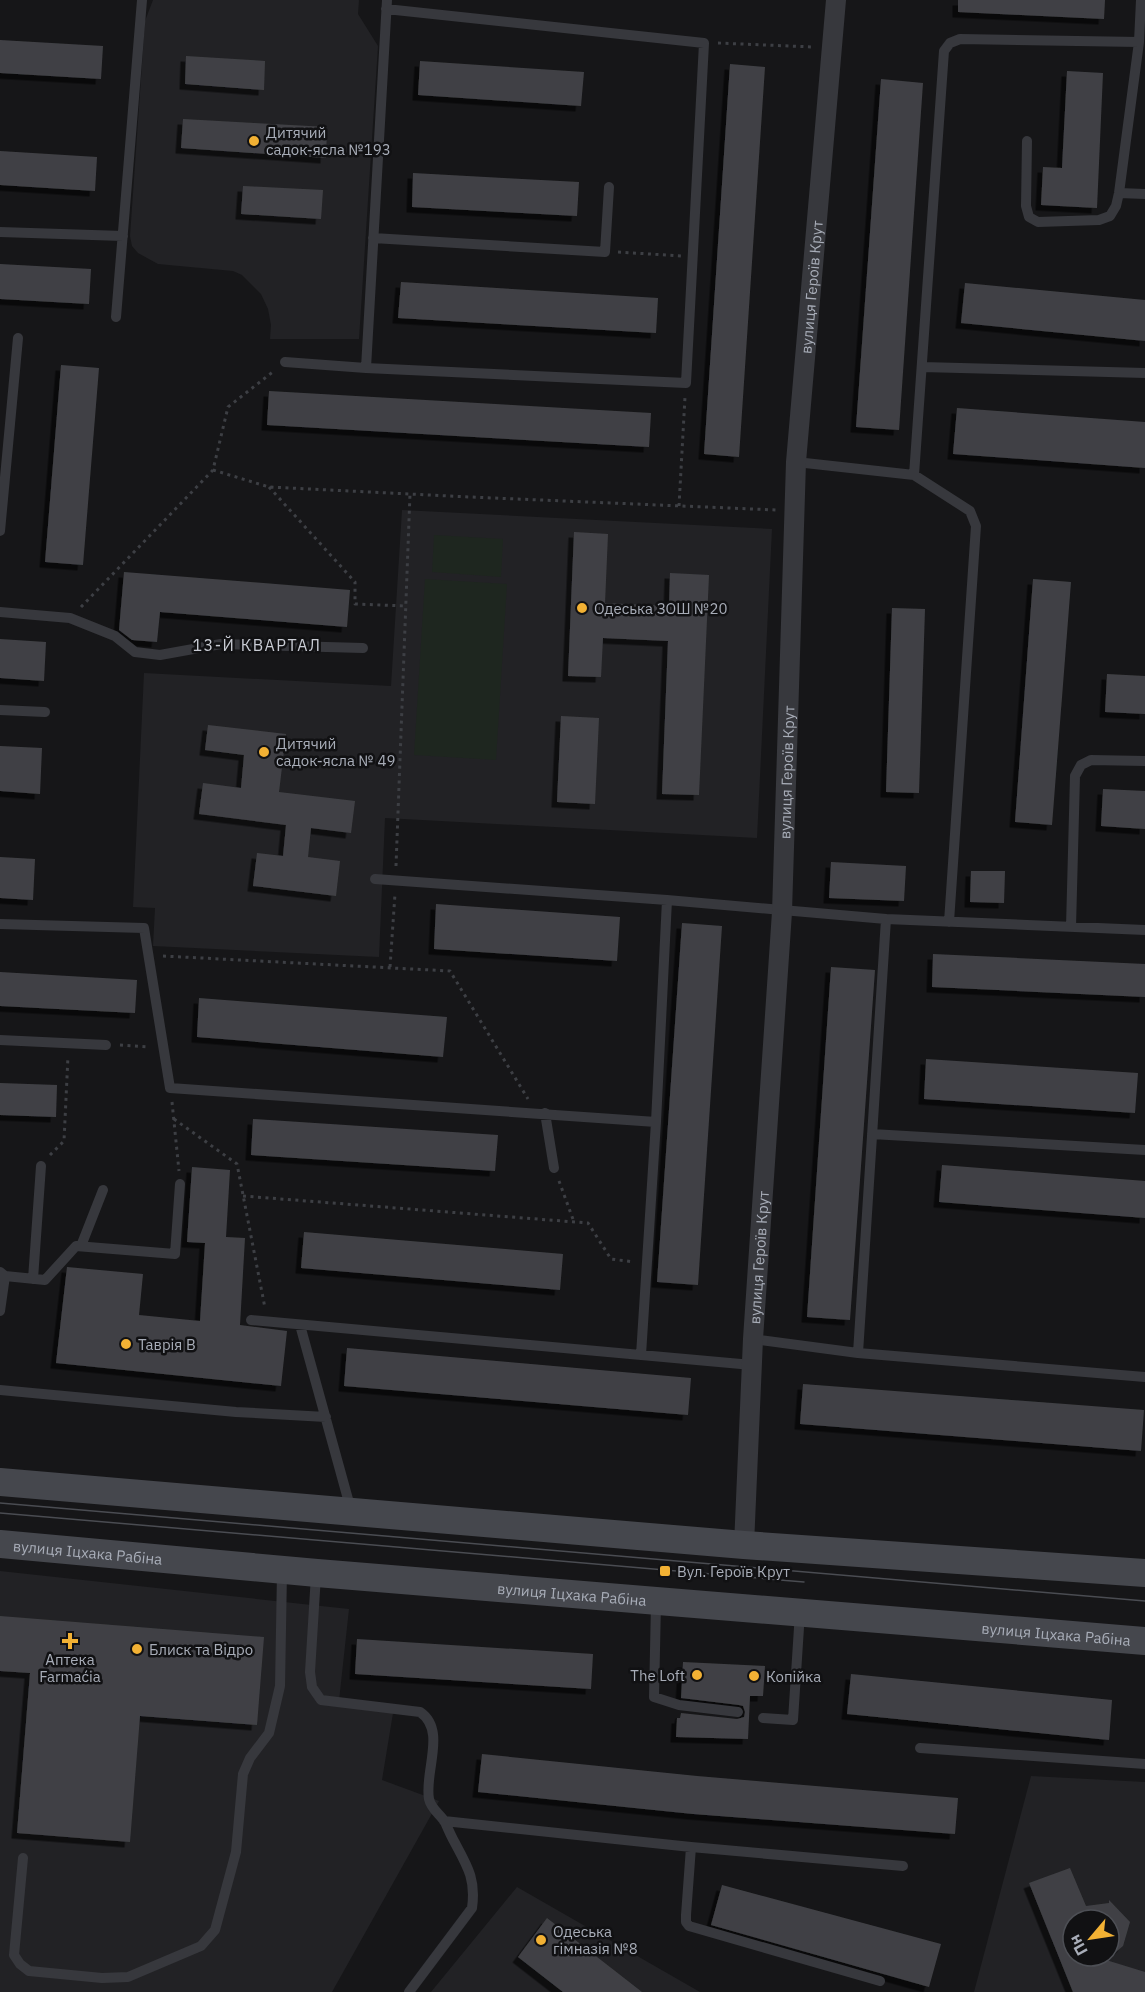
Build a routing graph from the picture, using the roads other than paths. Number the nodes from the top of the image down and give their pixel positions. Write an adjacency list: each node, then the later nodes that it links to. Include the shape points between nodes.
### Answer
1 (142, 0): 11 (lane)
2 (836, 0): 19 (street, вулиця Героїв Крут)
3 (1141, 0): 5 (lane)
4 (386, 4): 12 (lane); 17 (lane, via 704,43 693,256 686,383)
5 (1138, 42): 8 (lane); 16 (lane, via 960,39 944,51)
6 (1027, 141): 8 (lane, via 1026,206 1029,216 1038,222 1099,220 1110,216)
7 (609, 187): 12 (lane, via 604,252)
8 (1119, 193): 9 (lane)
9 (1145, 194)
10 (0, 232): 11 (lane)
11 (123, 236): 13 (lane)
12 (373, 238): 17 (lane)
13 (116, 317)
14 (18, 338): 21 (lane)
15 (285, 362): 17 (lane)
16 (922, 366): 18 (lane); 20 (lane)
17 (366, 368)
18 (1145, 373)
19 (796, 462): 20 (lane); 29 (street, вулиця Героїв Крут)
20 (914, 475): 31 (lane, via 970,511 976,526)
21 (0, 531)
22 (0, 612): 23 (lane, via 70,618 114,636 135,652 160,655 221,644)
23 (363, 648)
24 (0, 710): 25 (lane)
25 (45, 712)
26 (1145, 761): 33 (lane, via 1091,760 1081,765 1075,776)
27 (375, 879): 28 (lane)
28 (666, 900): 29 (lane); 38 (lane)
29 (782, 912): 30 (lane); 51 (street, вулиця Героїв Крут)
30 (886, 920): 31 (lane); 39 (lane)
31 (949, 922): 33 (lane)
32 (0, 924): 37 (lane, via 144,928 170,1088)
33 (1071, 927): 34 (lane)
34 (1145, 930)
35 (0, 1040): 36 (lane)
36 (106, 1044)
37 (541, 1113): 38 (lane); 42 (lane)
38 (656, 1122): 53 (lane)
39 (872, 1134): 40 (lane); 52 (lane)
40 (1145, 1150)
41 (41, 1166): 47 (lane)
42 (554, 1168)
43 (180, 1184): 45 (lane, via 175,1254)
44 (103, 1190): 45 (lane)
45 (81, 1246): 47 (lane, via 76,1246 45,1280)
46 (2, 1274): 47 (lane); 48 (lane)
47 (33, 1279)
48 (0, 1311)
49 (251, 1320): 50 (lane)
50 (300, 1325): 53 (lane); 57 (lane)
51 (753, 1339): 52 (lane); 54 (street, вулиця Героїв Крут)
52 (858, 1353): 55 (lane)
53 (641, 1355): 54 (lane)
54 (752, 1365): 61 (street, вулиця Героїв Крут)
55 (1145, 1377)
56 (0, 1390): 57 (lane)
57 (326, 1417): 59 (lane)
58 (0, 1482): 59 (main road)
59 (352, 1513): 61 (main road)
60 (0, 1544): 62 (main road, вулиця Іцхака Рабіна)
61 (744, 1545): 64 (main road)
62 (282, 1569): 63 (main road, вулиця Іцхака Рабіна); 74 (lane, via 280,1686 269,1733 243,1774 236,1852 215,1930 201,1946 128,1977 29,1971 15,1955)
63 (317, 1572): 65 (main road, вулиця Іцхака Рабіна); 72 (lane, via 312,1687 321,1700 420,1712 428,1717 433,1731 429,1799)
64 (1145, 1573)
65 (656, 1600): 66 (main road, вулиця Іцхака Рабіна); 68 (lane, via 654,1697 679,1705)
66 (800, 1612): 67 (main road, вулиця Іцхака Рабіна); 69 (lane, via 793,1720)
67 (1145, 1641)
68 (738, 1712)
69 (763, 1718)
70 (920, 1748): 71 (lane)
71 (1145, 1764)
72 (444, 1821): 73 (lane); 77 (lane, via 471,1874 472,1908)
73 (691, 1847): 75 (lane); 76 (lane, via 686,1915 689,1926)
74 (23, 1858)
75 (903, 1866)
76 (880, 1981)
77 (409, 1992)

